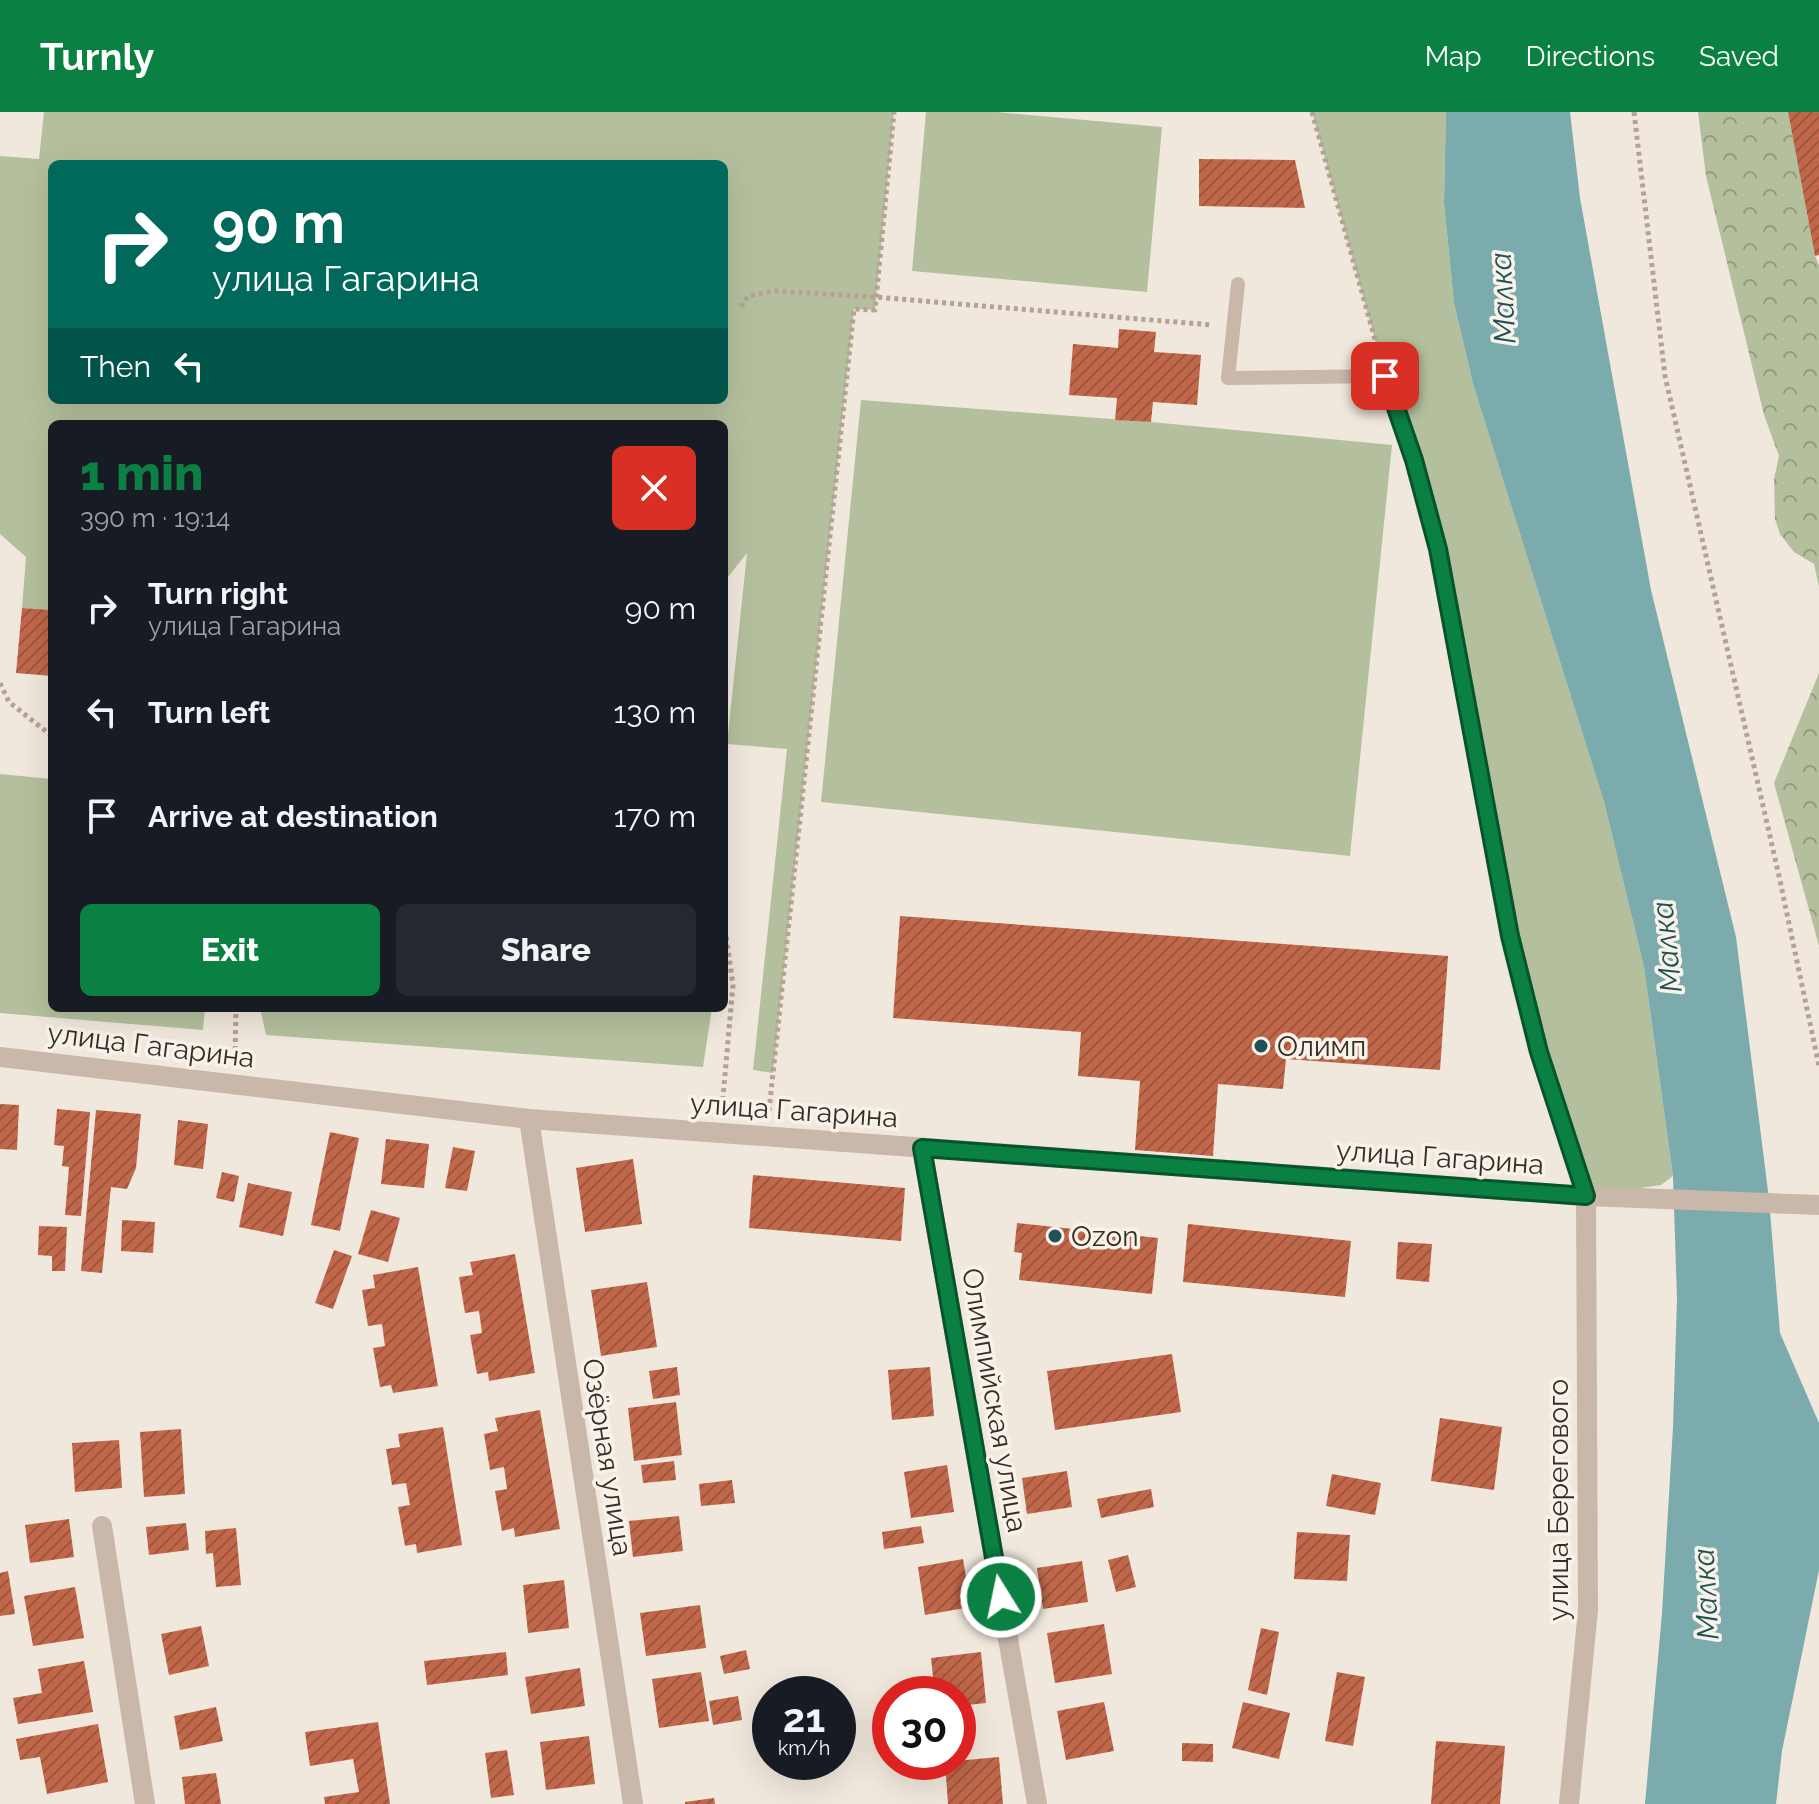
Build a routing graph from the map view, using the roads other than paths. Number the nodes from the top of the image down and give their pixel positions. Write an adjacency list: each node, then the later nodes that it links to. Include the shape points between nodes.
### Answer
1 (1238, 284): 5 (lane, via 1228,378 1385,376 1438,549 1506,921 1539,1052)
2 (0, 1057): 3 (street, улица Гагарина)
3 (529, 1119): 4 (street, улица Гагарина); 9 (street, Озёрная улица)
4 (922, 1148): 5 (street, улица Гагарина); 10 (street, Олимпийская улица)
5 (1586, 1196): 6 (street, улица Гагарина); 11 (street, улица Берегового, via 1588,1610)
6 (1819, 1205)
7 (102, 1526): 8 (street)
8 (145, 1804)
9 (633, 1804)
10 (1037, 1804)
11 (1569, 1804)

